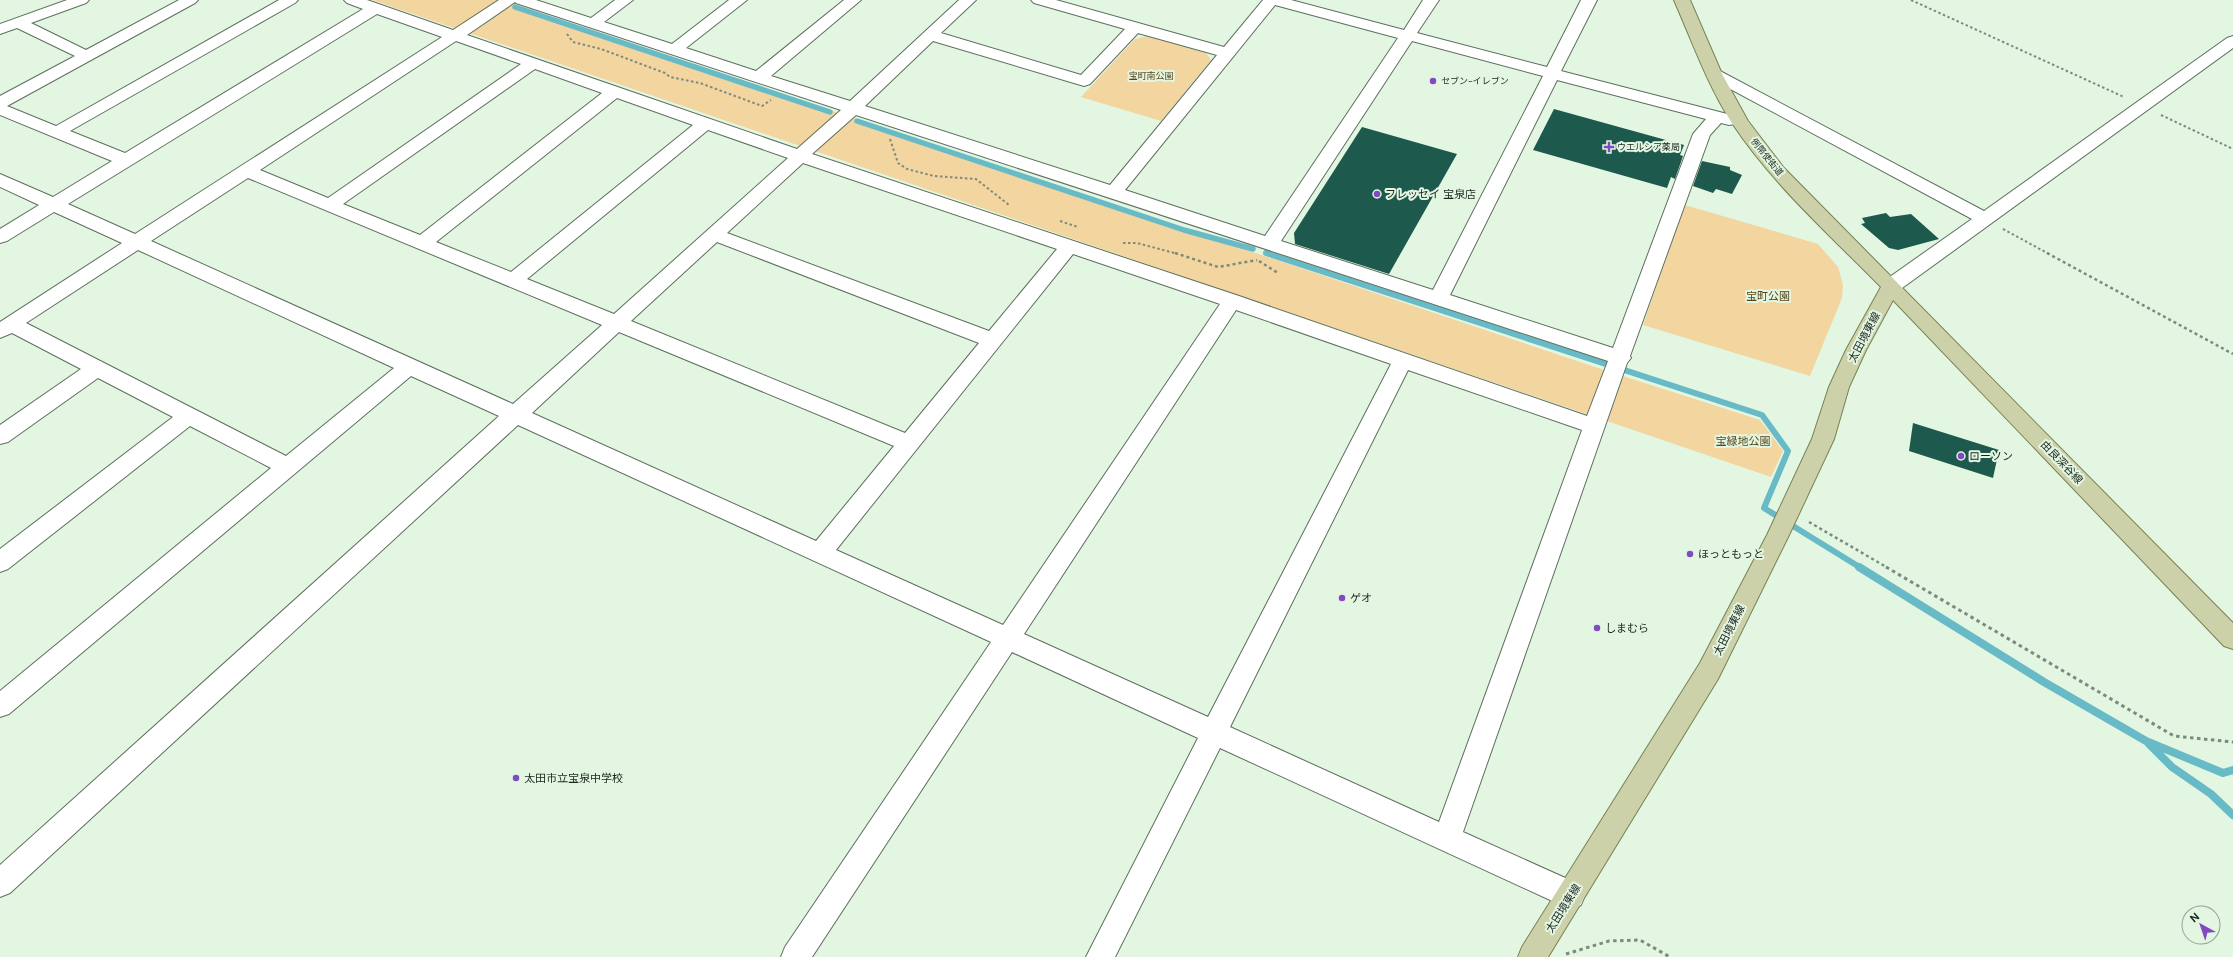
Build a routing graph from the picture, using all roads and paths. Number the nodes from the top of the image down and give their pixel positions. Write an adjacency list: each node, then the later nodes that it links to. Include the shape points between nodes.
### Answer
1 (81, 0): 20 (street)
2 (155, 0): 18 (street)
3 (190, 0): 18 (street)
4 (290, 0): 45 (street)
5 (352, 0): 19 (street)
6 (508, 0): 25 (street)
7 (521, 0): 21 (street)
8 (626, 0): 21 (street)
9 (739, 0): 29 (street)
10 (853, 0): 35 (street)
11 (968, 0): 26 (street)
12 (1039, 0): 22 (street)
13 (1272, 0): 27 (street); 30 (street)
14 (1431, 0): 27 (street)
15 (1589, 0): 33 (street)
16 (1682, 0): 34 (main road, 例幣使街道)
17 (1911, 0): 39 (path)
18 (176, 8): 31 (street)
19 (376, 8): 25 (street); 49 (street)
20 (18, 23): 23 (street); 31 (street)
21 (593, 23): 29 (street)
22 (1135, 27): 26 (street, via 1084,81); 30 (street)
23 (0, 30)
24 (566, 31): 37 (path, via 573,42 602,50 670,77 700,83 762,106)
25 (452, 35): 32 (street); 50 (street)
26 (930, 35): 40 (street)
27 (1408, 36): 33 (street); 64 (street)
28 (2233, 41): 39 (street)
29 (675, 49): 35 (street)
30 (1228, 53): 52 (street)
31 (86, 56): 38 (street)
32 (533, 63): 36 (street); 54 (street)
33 (1553, 74): 42 (street); 70 (street)
34 (1714, 74): 44 (main road, 例幣使街道); 56 (street)
35 (759, 77): 40 (street)
36 (615, 91): 43 (street); 62 (street)
37 (772, 99)
38 (0, 103)
39 (2143, 106): 47 (path); 56 (street)
40 (853, 108): 48 (street); 52 (street)
41 (0, 109): 45 (street)
42 (1716, 118): 44 (street); 76 (street, via 1702,134)
43 (707, 122): 48 (street); 68 (street)
44 (1740, 122): 69 (main road, 例幣使街道, via 1778,172)
45 (57, 132): 49 (street)
46 (889, 137): 55 (path, via 898,163 907,169 934,176 976,179 1009,206)
47 (2233, 148)
48 (800, 156): 59 (street); 65 (street)
49 (126, 160): 53 (street)
50 (246, 171): 54 (street); 61 (street)
51 (0, 180): 53 (street)
52 (1113, 193): 64 (street)
53 (54, 204): 60 (street); 61 (street)
54 (330, 205): 62 (street)
55 (1016, 208)
56 (1985, 219): 69 (street); 75 (path)
57 (1057, 220): 58 (path)
58 (1085, 230)
59 (712, 234): 72 (street); 74 (street)
60 (0, 237)
61 (136, 242): 73 (street); 78 (street)
62 (422, 243): 68 (street)
63 (1115, 243): 66 (path, via 1137,243 1163,249 1218,267)
64 (1269, 244): 66 (path); 70 (street)
65 (1070, 246): 71 (street); 74 (street)
66 (1257, 260): 67 (path)
67 (1278, 273)
68 (514, 280): 72 (street)
69 (1891, 286): 86 (main road, 太田境東線, via 1839,387 1823,439); 90 (main road, 由良深谷線)
70 (1438, 299): 76 (street)
71 (1232, 301): 77 (street); 89 (street)
72 (616, 323): 80 (street); 84 (street)
73 (6, 327): 79 (street)
74 (993, 340): 84 (street)
75 (2233, 354)
76 (1620, 358): 82 (street)
77 (1403, 360): 82 (street); 92 (street)
78 (410, 366): 80 (street); 85 (street)
79 (98, 368): 81 (street); 83 (street)
80 (515, 414): 87 (street); 95 (street)
81 (190, 415): 85 (street); 88 (street)
82 (1594, 426): 94 (street)
83 (0, 436)
84 (909, 443): 87 (street)
85 (288, 466): 91 (street)
86 (1786, 517): 93 (path, via 2174,736); 96 (main road, 太田境東線, via 1709,671)
87 (820, 553): 89 (street)
88 (0, 562)
89 (1005, 638): 92 (street); 98 (street)
90 (2233, 639)
91 (0, 706)
92 (1215, 733): 94 (street); 99 (street)
93 (2233, 742)
94 (1447, 838): 96 (street)
95 (0, 883)
96 (1571, 895): 100 (main road, 太田境東線)
97 (1561, 955): 101 (path, via 1609,941 1640,940)
98 (795, 957)
99 (1100, 957)
100 (1532, 957)
101 (1670, 957)

